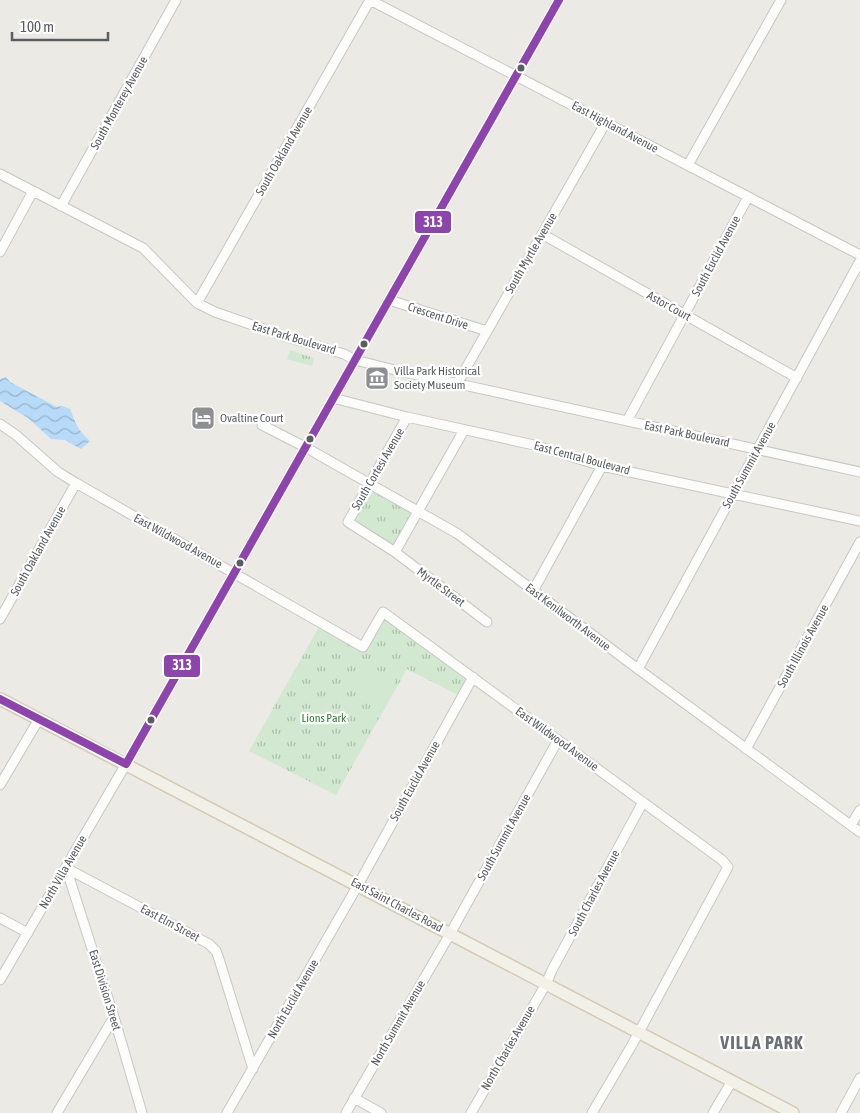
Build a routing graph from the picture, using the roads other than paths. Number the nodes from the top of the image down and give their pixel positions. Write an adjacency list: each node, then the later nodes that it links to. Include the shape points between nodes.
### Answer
1 (176, 0): 11 (street, South Monterey Avenue)
2 (370, 0): 5 (street, East Highland Avenue); 17 (street, South Oakland Avenue)
3 (559, 0): 5 (street, North Villa Avenue)
4 (781, 0): 7 (street)
5 (516, 75): 6 (street, East Highland Avenue); 16 (street, North Villa Avenue)
6 (606, 122): 7 (street, East Highland Avenue); 12 (street, South Myrtle Avenue)
7 (688, 165): 10 (street, East Highland Avenue)
8 (0, 174): 9 (street, East Park Boulevard)
9 (33, 191): 11 (street, East Park Boulevard); 13 (street)
10 (748, 197): 14 (street, East Highland Avenue); 18 (street, South Euclid Avenue)
11 (61, 206): 17 (street, East Park Boulevard, via 143,248)
12 (542, 234): 18 (street, Astor Court); 19 (street, South Myrtle Avenue)
13 (0, 252)
14 (860, 255)
15 (860, 262): 21 (street, South Summit Avenue)
16 (389, 300): 19 (street, Crescent Drive); 20 (street, North Villa Avenue)
17 (198, 303): 20 (street, East Park Boulevard)
18 (684, 314): 21 (street, Astor Court); 25 (street, South Euclid Avenue)
19 (487, 331): 22 (street, South Myrtle Avenue)
20 (355, 360): 22 (street, East Park Boulevard); 23 (street, North Villa Avenue)
21 (797, 378): 30 (street, South Summit Avenue)
22 (457, 384): 25 (street, East Park Boulevard)
23 (333, 398): 24 (street, East Central Boulevard); 29 (street, North Villa Avenue)
24 (407, 417): 28 (street, East Central Boulevard); 34 (street, South Cortesi Avenue)
25 (627, 421): 30 (street, East Park Boulevard)
26 (0, 424): 33 (street, East Wildwood Avenue)
27 (262, 426): 29 (street, East Kenilworth Avenue)
28 (464, 430): 31 (street, East Central Boulevard, via 534,445); 36 (street)
29 (305, 447): 34 (street, East Kenilworth Avenue); 41 (street, North Villa Avenue)
30 (758, 449): 32 (street, East Park Boulevard); 35 (street, South Summit Avenue)
31 (602, 466): 35 (street, East Central Boulevard); 42 (street)
32 (860, 472)
33 (76, 483): 41 (street, East Wildwood Avenue); 43 (street, South Oakland Avenue)
34 (370, 484): 36 (street, East Kenilworth Avenue); 38 (street, South Cortesi Avenue)
35 (734, 494): 37 (street, East Central Boulevard); 45 (street, South Summit Avenue)
36 (418, 511): 40 (street); 42 (street, East Kenilworth Avenue, via 458,534)
37 (860, 521)
38 (348, 522): 40 (street, Myrtle Street)
39 (860, 542): 50 (street, South Illinois Avenue)
40 (396, 552): 44 (street, Myrtle Street)
41 (234, 573): 46 (street, East Wildwood Avenue, via 363,646 383,612); 51 (street, North Villa Avenue)
42 (533, 591): 45 (street, East Kenilworth Avenue)
43 (0, 619)
44 (487, 622)
45 (638, 669): 50 (street, East Kenilworth Avenue)
46 (473, 677): 49 (street, East Wildwood Avenue); 58 (street, South Euclid Avenue)
47 (0, 699): 48 (main road, East Saint Charles Road)
48 (39, 719): 51 (main road, East Saint Charles Road); 52 (street)
49 (558, 740): 53 (street, East Wildwood Avenue); 61 (street, South Summit Avenue)
50 (746, 749): 55 (street, East Kenilworth Avenue)
51 (126, 764): 57 (street, North Villa Avenue); 58 (main road, East Saint Charles Road)
52 (0, 785)
53 (643, 802): 63 (street, South Charles Avenue); 65 (street, East Wildwood Avenue, via 728,867)
54 (860, 810): 55 (street)
55 (851, 825): 56 (street, East Kenilworth Avenue)
56 (860, 832)
57 (66, 868): 60 (street, North Villa Avenue); 64 (street, East Division Street); 66 (street, East Elm Street, via 209,944 216,951)
58 (358, 885): 61 (main road, East Saint Charles Road); 66 (street, North Euclid Avenue)
59 (0, 918): 60 (street)
60 (28, 933): 62 (street, North Villa Avenue)
61 (450, 934): 63 (main road, East Saint Charles Road); 69 (street, North Summit Avenue)
62 (0, 980)
63 (546, 984): 65 (main road, East Saint Charles Road); 75 (street, North Charles Avenue)
64 (114, 1017): 70 (street); 71 (street, East Division Street)
65 (638, 1032): 68 (main road, East Saint Charles Road); 76 (street)
66 (253, 1068): 72 (street, North Euclid Avenue)
67 (860, 1078): 79 (street)
68 (732, 1081): 77 (street); 78 (main road, East Saint Charles Road)
69 (354, 1098): 73 (street, North Summit Avenue); 74 (street)
70 (57, 1113)
71 (142, 1113)
72 (227, 1113)
73 (346, 1113)
74 (381, 1113)
75 (471, 1113)
76 (592, 1113)
77 (713, 1113)
78 (793, 1113)
79 (841, 1113)

